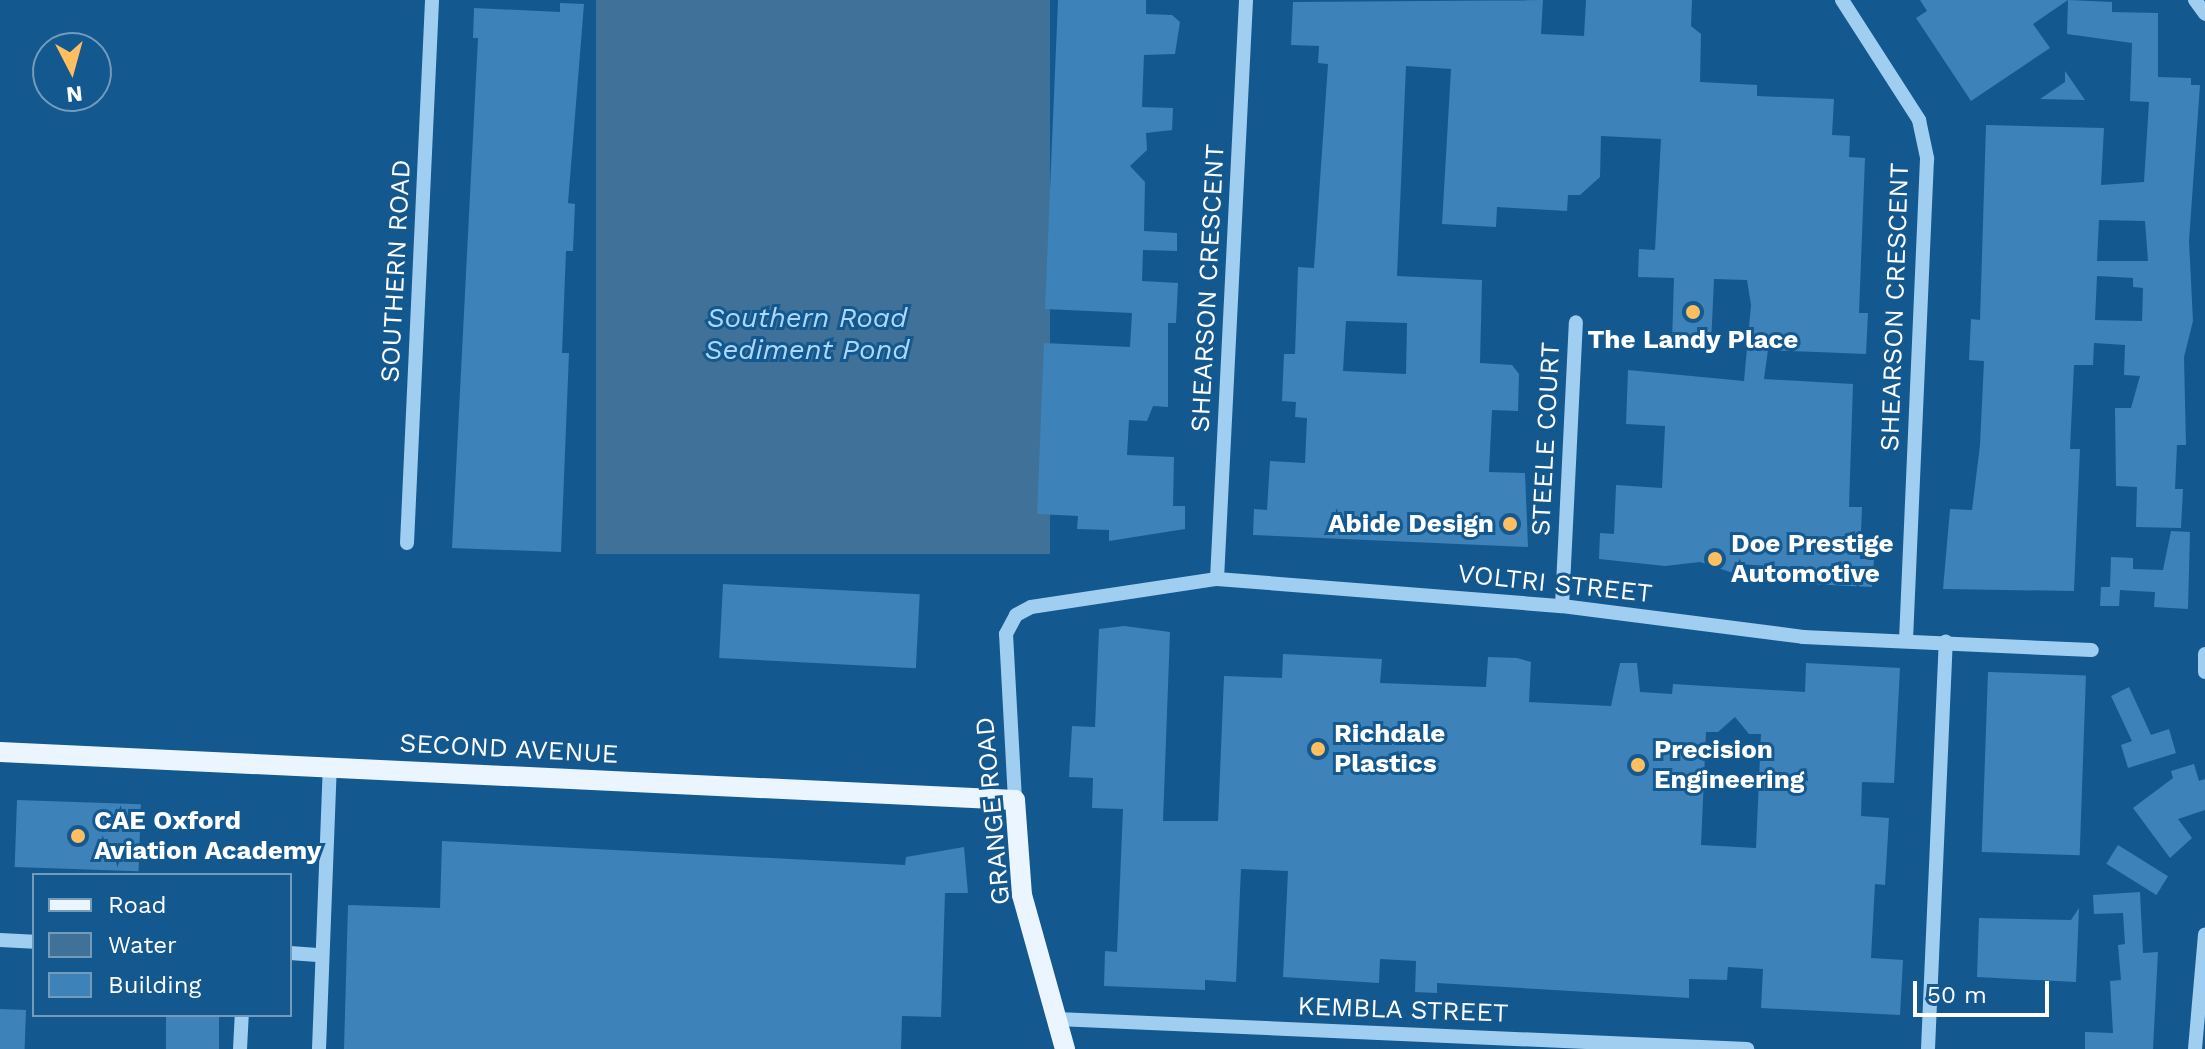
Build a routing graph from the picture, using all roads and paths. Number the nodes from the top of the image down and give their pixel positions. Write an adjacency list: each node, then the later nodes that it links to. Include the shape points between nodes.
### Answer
1 (432, 0): 7 (street, SOUTHERN ROAD)
2 (1246, 0): 8 (street, SHEARSON CRESCENT)
3 (1842, 0): 11 (street, SHEARSON CRESCENT, via 1919,120 1927,159)
4 (2195, 0): 5 (street)
5 (2205, 14)
6 (1576, 322): 9 (street, STEELE COURT)
7 (407, 543)
8 (1217, 579): 9 (street, VOLTRI STREET); 10 (street, VOLTRI STREET, via 1031,607)
9 (1562, 606): 11 (street, VOLTRI STREET, via 1803,637)
10 (1016, 615): 18 (street, GRANGE ROAD, via 1006,634)
11 (1906, 639): 12 (street, VOLTRI STREET)
12 (1946, 641): 13 (street, VOLTRI STREET); 30 (street)
13 (2092, 650)
14 (2205, 654): 15 (street)
15 (2205, 672)
16 (0, 752): 17 (main road, SECOND AVENUE)
17 (330, 766): 18 (main road, SECOND AVENUE); 23 (street)
18 (1015, 800): 25 (main road, GRANGE ROAD, via 1022,895)
19 (2205, 934): 31 (street)
20 (0, 940): 21 (street)
21 (32, 942)
22 (292, 953): 23 (street)
23 (321, 955): 27 (street)
24 (242, 1017): 26 (street)
25 (1057, 1019): 28 (main road, GRANGE ROAD); 29 (street, KEMBLA STREET)
26 (240, 1049)
27 (319, 1049)
28 (1065, 1049)
29 (1747, 1049)
30 (1928, 1049)
31 (2195, 1049)

